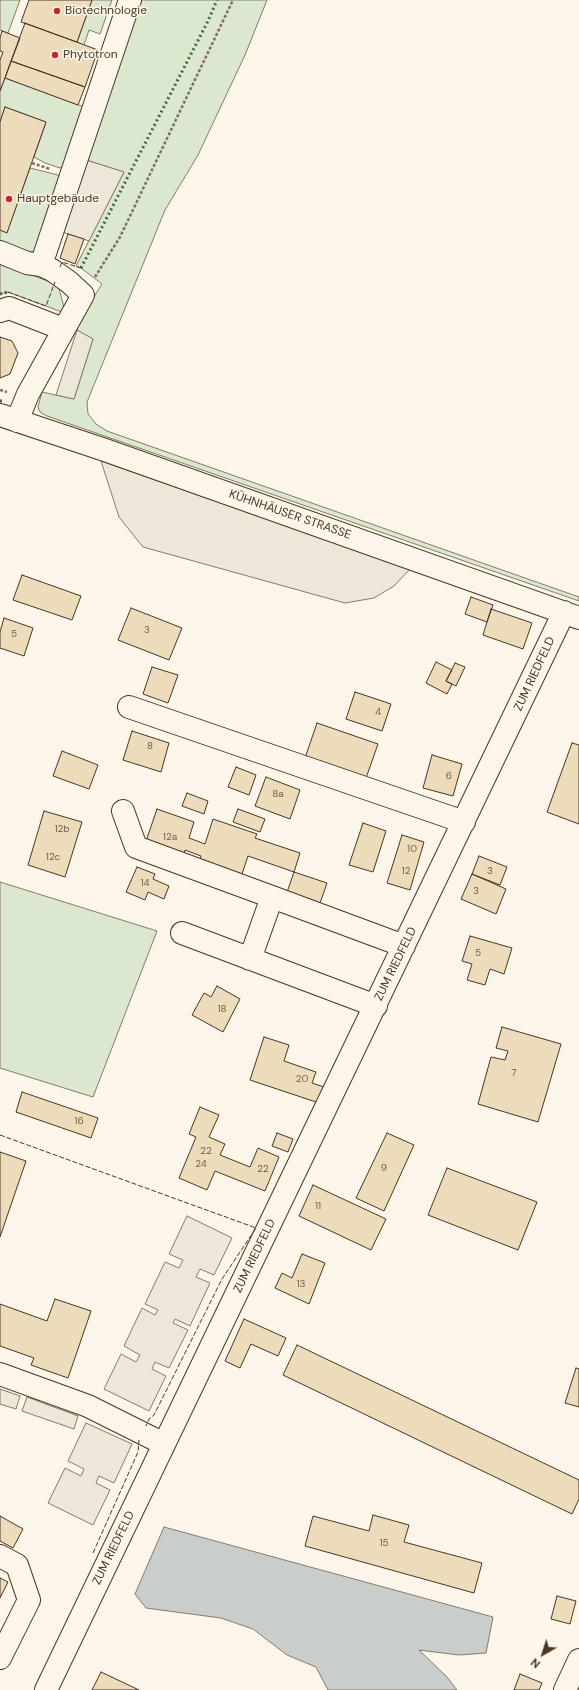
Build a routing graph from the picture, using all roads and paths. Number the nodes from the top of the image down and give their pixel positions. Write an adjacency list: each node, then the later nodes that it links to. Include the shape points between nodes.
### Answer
1 (130, 0): 6 (street)
2 (233, 0): 7 (path, via 120,237)
3 (32, 163): 4 (path)
4 (44, 167)
5 (0, 252): 6 (street)
6 (41, 265): 7 (street, via 58,274)
7 (83, 295): 9 (street)
8 (0, 311): 9 (street, via 9,308)
9 (63, 329): 10 (street, via 28,394)
10 (5, 419): 11 (street, KÜHNHÄUSER STRASSE, via 105,450)
11 (571, 615): 14 (street, ZUM RIEDFELD)
12 (129, 707): 14 (street)
13 (123, 811): 15 (street, via 136,847)
14 (464, 822): 17 (street, ZUM RIEDFELD)
15 (272, 897): 17 (street); 18 (street)
16 (182, 933): 18 (street)
17 (404, 946): 19 (street, ZUM RIEDFELD)
18 (250, 958): 19 (street)
19 (376, 1006): 21 (street, ZUM RIEDFELD)
20 (0, 1374): 21 (street, via 88,1406)
21 (164, 1444): 25 (street, ZUM RIEDFELD)
22 (0, 1556): 23 (street, via 17,1565 29,1600)
23 (0, 1658)
24 (579, 1660): 26 (street)
25 (46, 1690)
26 (566, 1690)

